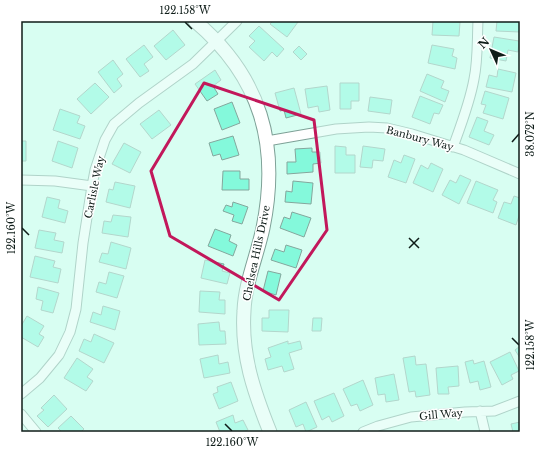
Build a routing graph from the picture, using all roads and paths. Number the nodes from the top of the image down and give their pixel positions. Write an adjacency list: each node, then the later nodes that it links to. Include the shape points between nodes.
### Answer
1 (195, 21): 4 (street, Chelsea Hills Drive)
2 (237, 21): 4 (street, Carlisle Way)
3 (478, 21): 6 (street, via 474,81)
4 (217, 42): 5 (street, Chelsea Hills Drive, via 232,58 249,87); 9 (street, Carlisle Way, via 193,64 114,124 105,140)
5 (267, 141): 6 (street, Banbury Way, via 336,128 369,126 412,134); 15 (street, Chelsea Hills Drive, via 269,194 263,229 247,286 244,311 247,366)
6 (453, 147): 7 (street, Banbury Way)
7 (520, 174)
8 (21, 180): 9 (street)
9 (92, 186): 10 (street, Carlisle Way, via 76,309 70,332 59,355 40,378)
10 (21, 394)
11 (520, 401): 12 (street, Gill Way, via 494,411)
12 (480, 411): 16 (street, Gill Way, via 411,417); 17 (street)
13 (21, 414): 14 (street)
14 (36, 432)
15 (270, 432)
16 (363, 432)
17 (485, 432)

